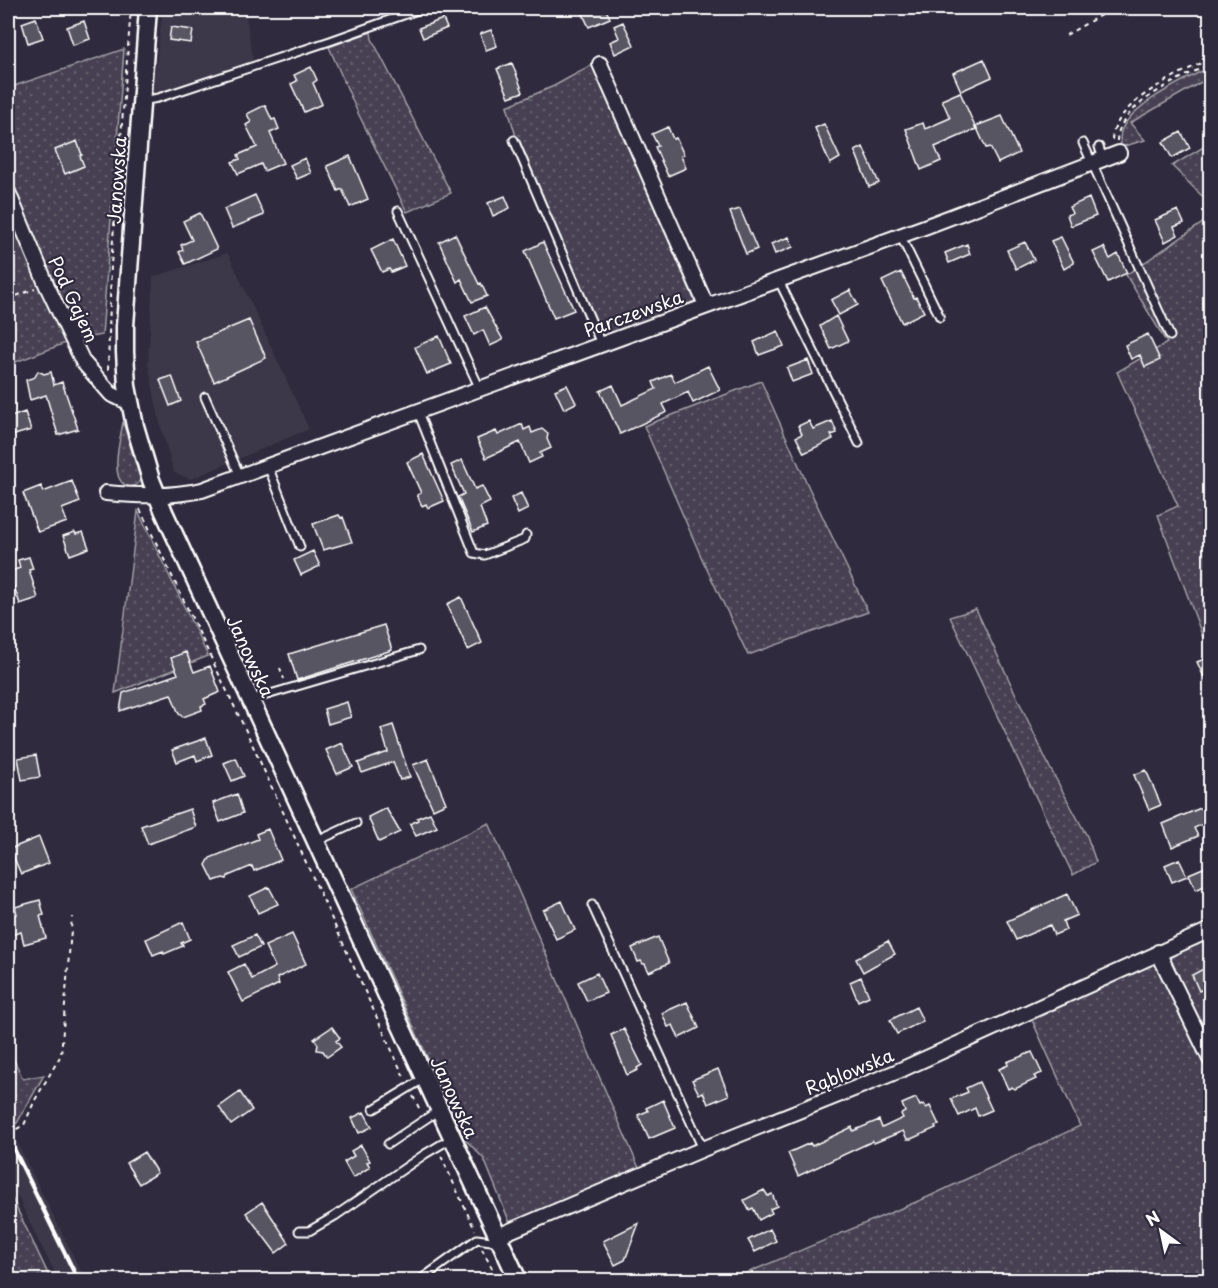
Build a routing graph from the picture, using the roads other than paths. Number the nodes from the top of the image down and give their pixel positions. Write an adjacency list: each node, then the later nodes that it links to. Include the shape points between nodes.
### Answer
1 (148, 8): 4 (street, Janowska)
2 (423, 8): 4 (lane)
3 (600, 64): 12 (street)
4 (141, 101): 18 (street, Janowska, via 125,326)
5 (514, 140): 15 (lane)
6 (1083, 143): 7 (lane)
7 (1106, 155): 10 (street, Parczewska); 14 (lane)
8 (8, 192): 18 (street, Pod Gajem, via 46,286 83,362 111,394)
9 (398, 211): 16 (lane)
10 (900, 236): 11 (street, Parczewska); 13 (lane)
11 (778, 279): 12 (street, Parczewska); 20 (lane)
12 (706, 305): 15 (street, Parczewska)
13 (940, 317)
14 (1170, 336)
15 (601, 344): 16 (street, Parczewska)
16 (480, 389): 19 (street, Parczewska)
17 (206, 397): 22 (lane)
18 (130, 403): 24 (street, Janowska)
19 (418, 412): 21 (street, Parczewska); 25 (lane, via 474,554 485,555 525,539)
20 (860, 443)
21 (268, 466): 22 (street, Parczewska); 26 (lane)
22 (240, 476): 24 (street, Parczewska, via 202,490)
23 (106, 494): 24 (street, Parczewska)
24 (157, 497): 28 (street, Janowska)
25 (526, 535)
26 (300, 547)
27 (419, 650): 28 (lane)
28 (250, 700): 30 (street, Janowska)
29 (356, 823): 30 (lane)
30 (315, 842): 35 (street, Janowska)
31 (592, 905): 40 (lane)
32 (1210, 930): 33 (street, Rąblowska)
33 (1158, 952): 34 (street); 40 (street, Rąblowska, via 896,1072)
34 (1210, 1059)
35 (425, 1078): 36 (lane); 37 (street, Janowska)
36 (374, 1109)
37 (439, 1110): 38 (street, Janowska); 39 (lane)
38 (452, 1138): 41 (lane, via 335,1216 309,1231); 42 (street, Janowska)
39 (388, 1144)
40 (703, 1149): 42 (street, Rąblowska)
41 (299, 1231)
42 (499, 1239): 43 (lane, via 477,1239); 44 (street, Janowska)
43 (420, 1281)
44 (518, 1281)

